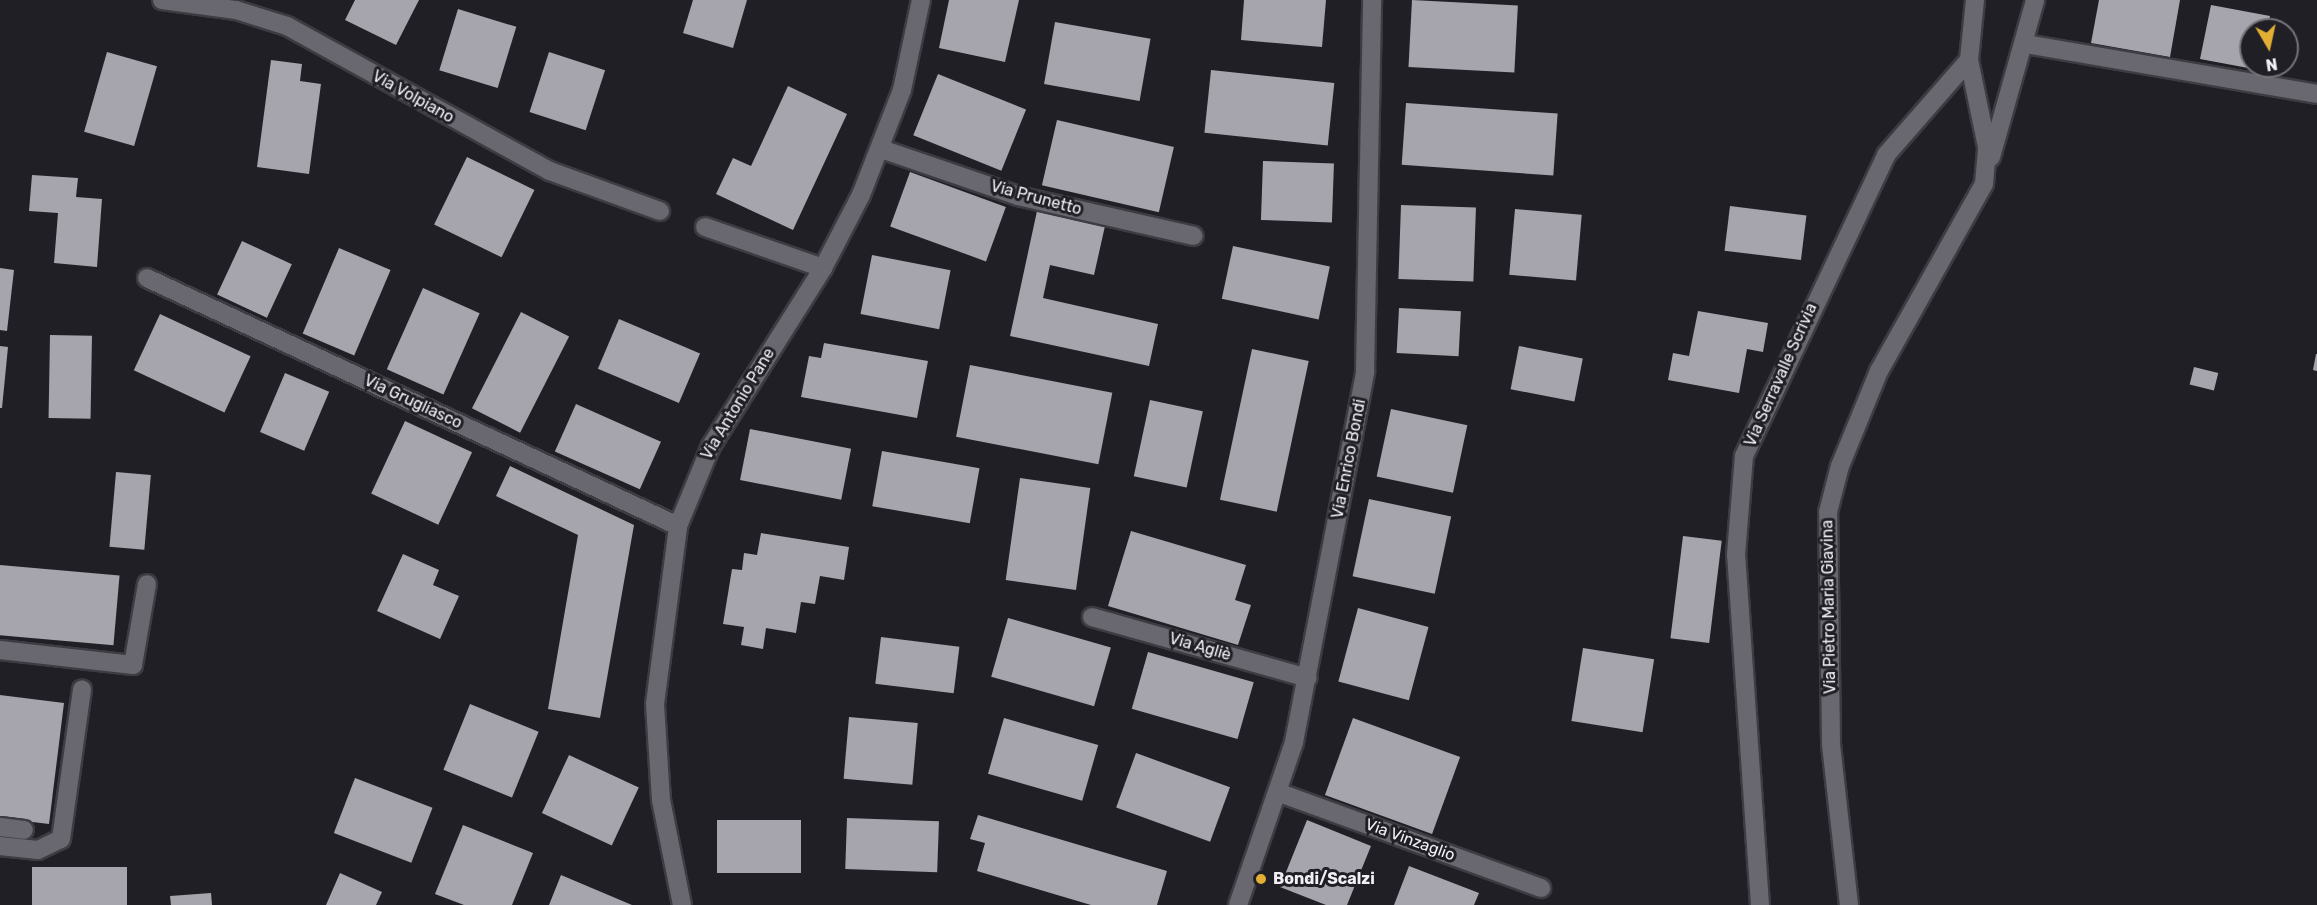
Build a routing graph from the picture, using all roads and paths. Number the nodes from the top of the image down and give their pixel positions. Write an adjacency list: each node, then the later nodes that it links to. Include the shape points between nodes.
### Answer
1 (162, 0): 11 (street, Via Volpiano, via 236,10 287,26 550,171)
2 (921, 0): 9 (street, Via Antonio Pane, via 902,90)
3 (1372, 0): 20 (street, Via Enrico Bondi, via 1368,353)
4 (1975, 0): 7 (street)
5 (2035, 0): 6 (street, Via Pietro Maria Giavina)
6 (2025, 44): 8 (street); 10 (street, Via Pietro Maria Giavina)
7 (1969, 60): 10 (street); 29 (street, Via Serravalle Scrivia, via 1886,155 1744,456 1736,555)
8 (2317, 94)
9 (881, 149): 13 (street, Via Prunetto, via 1018,196); 14 (street, Via Antonio Pane)
10 (1987, 167): 30 (street, Via Pietro Maria Giavina, via 1946,259 1879,372 1840,466 1828,512 1832,744)
11 (660, 211)
12 (705, 227): 14 (street)
13 (1194, 236)
14 (823, 268): 16 (street, Via Antonio Pane, via 726,419)
15 (147, 278): 16 (street, Via Grugliasco)
16 (678, 526): 27 (street, Via Antonio Pane, via 655,704 662,800)
17 (147, 584): 19 (street, via 133,664)
18 (1092, 617): 20 (street, Via Agliè)
19 (0, 650)
20 (1308, 678): 22 (street, Via Enrico Bondi)
21 (82, 689): 25 (street, via 61,839 38,850)
22 (1280, 793): 26 (street, Via Vinzaglio); 28 (street, Via Enrico Bondi)
23 (0, 827): 24 (street)
24 (24, 830)
25 (0, 846)
26 (1541, 888)
27 (682, 905)
28 (1238, 905)
29 (1761, 905)
30 (1849, 905)

